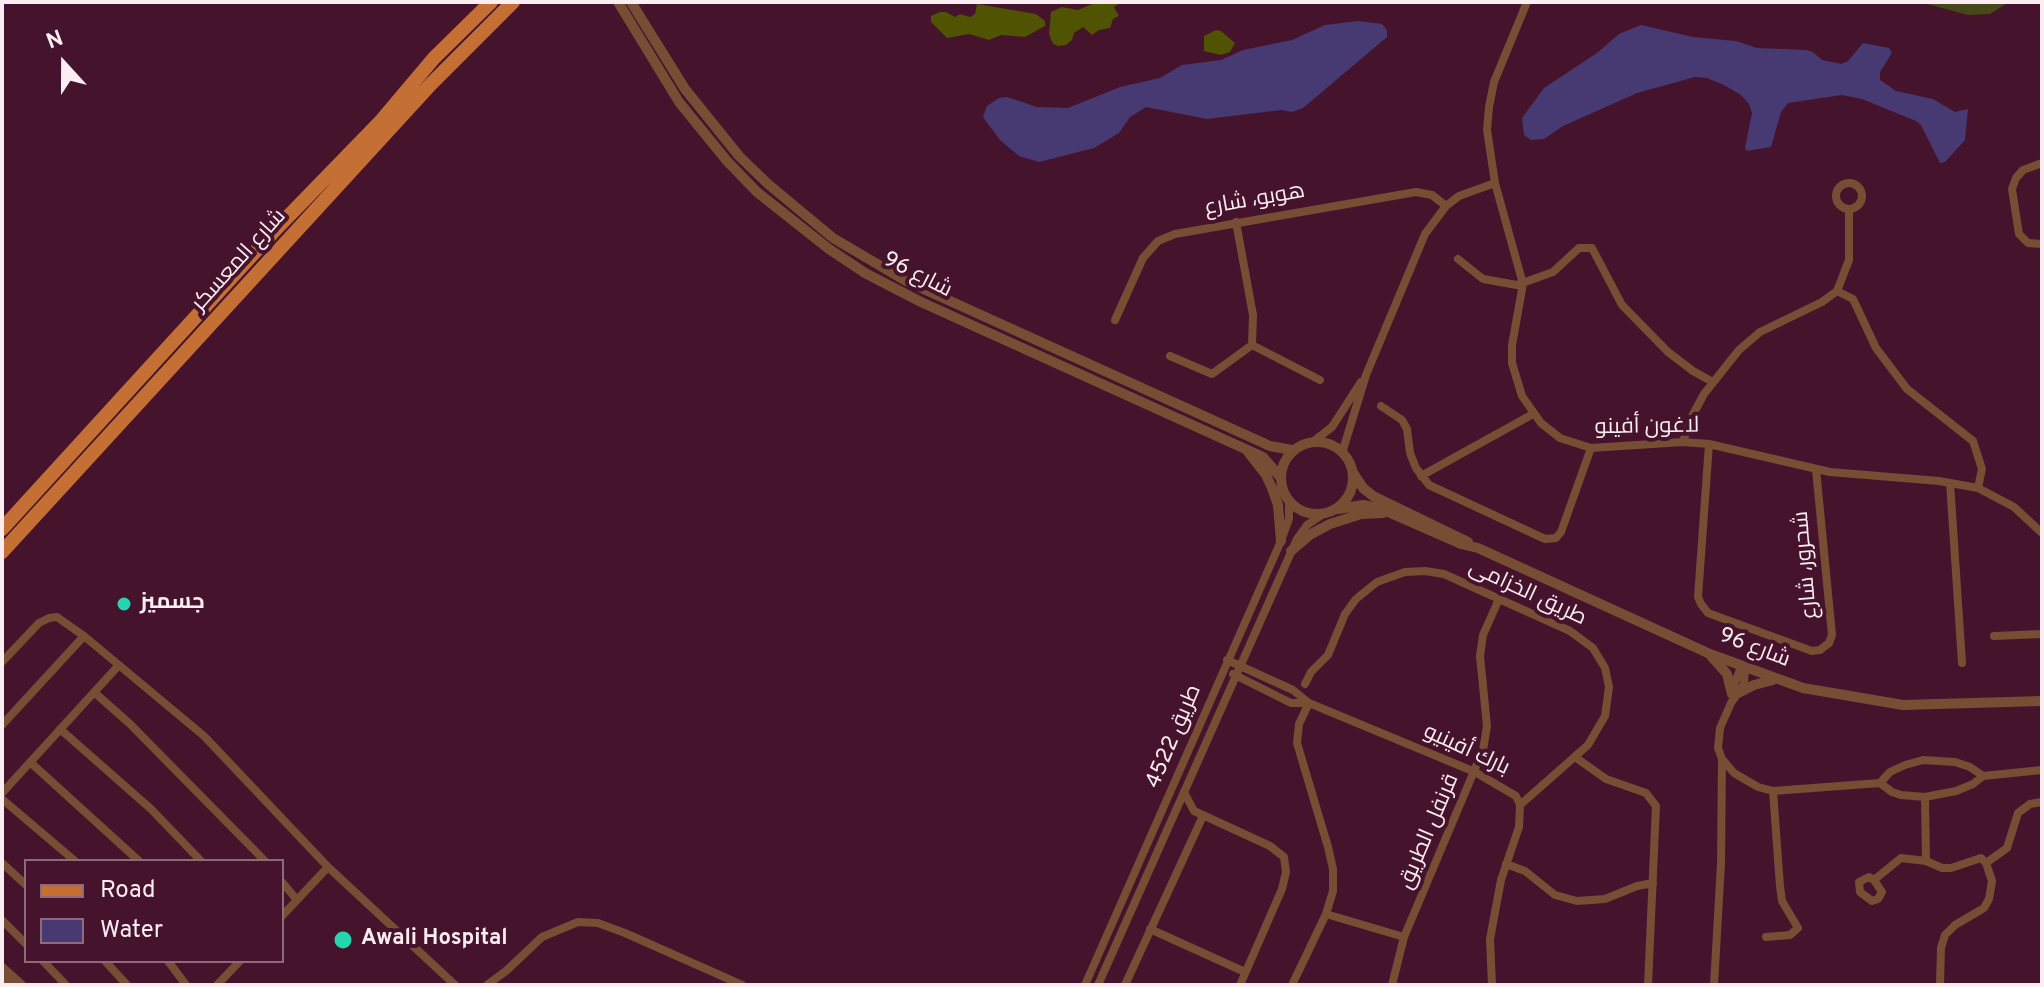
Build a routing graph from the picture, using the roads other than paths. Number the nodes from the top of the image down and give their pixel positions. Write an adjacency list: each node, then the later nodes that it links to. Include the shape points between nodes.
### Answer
1 (513, 2): 6 (main road, شارع المعسكر)
2 (522, 2): 6 (main road)
3 (618, 2): 27 (street, شارع 96, via 679,102 727,161 829,249 921,302)
4 (631, 2): 29 (street, شارع 96, via 685,89 739,156 833,238 906,281 1262,443)
5 (1527, 2): 8 (street, لاغون أفينو, via 1489,107)
6 (495, 8): 41 (main road, شارع المعسكر, via 434,58); 46 (main road, شارع المعسكر)
7 (2042, 163): 12 (street, via 2023,170 2012,189 2019,234 2028,243)
8 (1495, 183): 9 (street); 14 (street, لاغون أفينو)
9 (1446, 206): 11 (street, هوبو، شارع, via 1432,195 1416,192); 19 (street, via 1418,247)
10 (1849, 209): 15 (street, via 1849,260)
11 (1236, 222): 16 (street, هوبو، شارع, via 1158,241 1143,258); 17 (street, via 1253,315)
12 (2042, 244)
13 (1458, 259): 14 (street, via 1483,279)
14 (1523, 284): 21 (street, via 1553,272 1579,248 1592,248 1622,305 1668,352); 23 (street, لاغون أفينو, via 1512,363)
15 (1837, 291): 21 (street, via 1760,332); 36 (street, via 1853,299 1876,348 1907,389 1973,441 1982,469)
16 (1115, 320)
17 (1252, 345): 18 (street, via 1212,374); 20 (street)
18 (1170, 356)
19 (1366, 375): 24 (street, via 1332,427); 30 (street)
20 (1320, 380)
21 (1711, 381): 25 (street)
22 (1381, 406): 33 (street, via 1394,412 1407,429)
23 (1533, 414): 28 (street, لاغون أفينو, via 1560,438); 33 (street)
24 (1314, 441): 29 (street); 30 (street)
25 (1683, 442): 26 (street, لاغون أفينو); 28 (street, لاغون أفينو)
26 (1709, 444): 31 (street, لاغون أفينو); 31 (street, شحرور، شارع, via 1701,604 1708,613 1812,651 1829,643 1832,635)
27 (1244, 448): 34 (street, شارع 96, via 1263,457); 43 (street, via 1272,488)
28 (1591, 448): 33 (street, via 1561,532 1551,539 1429,485)
29 (1292, 450): 34 (street)
30 (1342, 453): 32 (street)
31 (1816, 469): 35 (street, لاغون أفينو)
32 (1353, 473): 38 (street, via 1349,496); 44 (street, شارع 96, via 1373,496)
33 (1421, 476)
34 (1281, 478): 37 (street)
35 (1950, 483): 36 (street, لاغون أفينو); 54 (street)
36 (1978, 488): 42 (street, لاغون أفينو, via 2014,507)
37 (1289, 500): 40 (street, via 1309,514); 43 (street, طريق 4522)
38 (1338, 509): 39 (street, شارع 96, via 1363,505); 40 (street)
39 (1395, 514): 44 (street, شارع 96); 45 (street, via 1347,518 1318,529)
40 (1322, 515): 45 (street, طريق 4522, via 1307,525)
41 (2, 529)
42 (2042, 533)
43 (1281, 541): 52 (street, طريق 4522)
44 (1473, 546): 51 (street, شارع 96)
45 (1291, 551): 56 (street, طريق 4522)
46 (2, 552)
47 (1499, 599): 61 (street, طريق الخزامى, via 1435,572 1386,577 1350,606 1328,655); 72 (street, طريق الخزامى, via 1580,637 1603,661 1609,687 1605,716); 76 (street, قرنفل الطريق, via 1483,635 1480,672 1486,737)
48 (2042, 634): 50 (street)
49 (84, 636): 53 (street, via 57,617 49,618); 55 (street); 70 (street)
50 (1994, 636)
51 (1710, 654): 57 (street, شارع 96); 64 (street, via 1727,674)
52 (1227, 660): 56 (street, بارك أفينيو); 58 (street, طريق 4522)
53 (2, 662)
54 (1962, 663)
55 (119, 665): 63 (street); 97 (street, via 204,736)
56 (1241, 666): 59 (street, طريق 4522); 62 (street, بارك أفينيو)
57 (1743, 668): 60 (street, شارع 96); 64 (street, via 1745,680)
58 (1223, 671): 59 (street, بارك أفينيو); 128 (street, طريق 4522)
59 (1236, 676): 65 (street, بارك أفينيو); 81 (street, طريق 4522)
60 (1775, 680): 64 (street); 67 (street, شارع 96, via 1903,705)
61 (1305, 684)
62 (1293, 690): 65 (street); 68 (street, بارك أفينيو)
63 (94, 692): 71 (street); 92 (street)
64 (1733, 697): 73 (street, via 1718,738)
65 (1288, 701): 68 (street, بارك أفينيو)
66 (2042, 701): 67 (street, شارع 96)
67 (2021, 702): 69 (street)
68 (1309, 703): 76 (street, بارك أفينيو); 104 (street, via 1297,743 1333,869)
69 (2042, 710)
70 (2, 725)
71 (60, 729): 74 (street); 91 (street)
72 (1575, 757): 85 (street, طريق الخزامى); 100 (street, via 1606,779 1651,798 1657,815)
73 (1722, 759): 79 (street, via 1746,782); 136 (street)
74 (30, 762): 80 (street); 90 (street)
75 (2042, 770): 77 (street)
76 (1475, 772): 85 (street, بارك أفينيو, via 1508,790); 107 (street, قرنفل الطريق)
77 (1983, 776): 78 (street, via 1955,762 1923,760 1890,772); 82 (street, via 1956,791)
78 (1880, 783): 79 (street); 82 (street, via 1901,795)
79 (1773, 791): 108 (street, via 1782,901 1798,928 1790,935)
80 (2, 793)
81 (1185, 794): 86 (street); 87 (street, طريق 4522)
82 (1925, 797): 93 (street)
83 (2, 799): 89 (street)
84 (2042, 802): 95 (street, via 2018,813 2007,848)
85 (1520, 805): 96 (street, بارك أفينيو, via 1519,827)
86 (1194, 811): 87 (street); 88 (street)
87 (1175, 815): 129 (street, طريق 4522)
88 (1203, 816): 106 (street); 117 (street, via 1279,851 1286,863 1282,889)
89 (73, 859)
90 (137, 859)
91 (199, 859)
92 (263, 859)
93 (1926, 861): 95 (street, via 1942,868 1981,858); 98 (street, via 1901,858)
94 (2, 863): 99 (street)
95 (1986, 863): 137 (street, via 1992,881 1989,899 1945,935)
96 (1506, 864): 100 (street, via 1525,871 1555,895 1577,901 1605,899); 134 (street, بارك أفينيو, via 1490,939)
97 (328, 867): 102 (street); 125 (street)
98 (1874, 880)
99 (24, 883)
100 (1653, 883): 135 (street)
101 (284, 884): 102 (street)
102 (297, 900): 103 (street)
103 (284, 914)
104 (1326, 914): 107 (street); 132 (street)
105 (2, 920): 109 (street)
106 (1150, 929): 117 (street); 130 (street)
107 (1404, 937): 133 (street, قرنفل الطريق)
108 (1766, 937)
109 (24, 942)
110 (45, 963): 121 (street)
111 (107, 963): 122 (street)
112 (170, 963): 123 (street)
113 (227, 963): 116 (street)
114 (238, 963): 116 (street)
115 (2, 968): 120 (street)
116 (232, 969): 124 (street)
117 (1245, 972): 131 (street)
118 (2, 980): 119 (street)
119 (8, 985)
120 (21, 985)
121 (66, 985)
122 (127, 985)
123 (186, 985)
124 (217, 985)
125 (455, 985)
126 (487, 985): 127 (street, via 542,937 578,922 625,933)
127 (742, 985)
128 (1085, 985)
129 (1098, 985)
130 (1125, 985)
131 (1240, 985)
132 (1292, 985)
133 (1392, 985)
134 (1492, 985)
135 (1648, 985)
136 (1714, 985)
137 (1940, 985)

